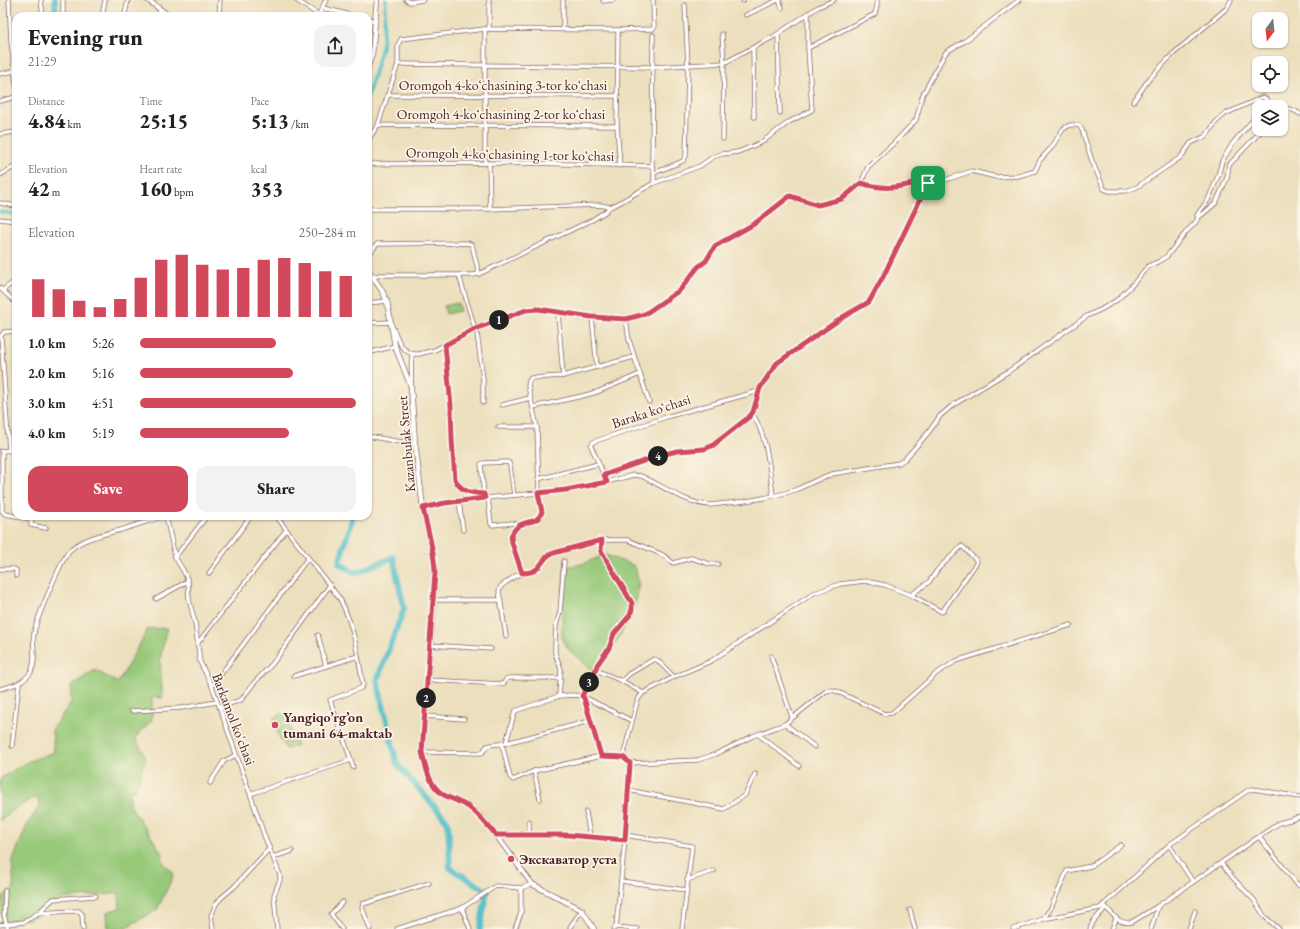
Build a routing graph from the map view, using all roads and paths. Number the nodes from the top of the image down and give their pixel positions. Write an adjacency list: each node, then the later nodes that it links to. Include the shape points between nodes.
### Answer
1 (9, 0): 48 (street)
2 (41, 0): 27 (street)
3 (63, 0): 28 (street)
4 (105, 0): 29 (street)
5 (128, 0): 30 (street)
6 (148, 0): 26 (main road)
7 (220, 0): 32 (street)
8 (296, 0): 33 (street)
9 (326, 0): 24 (street)
10 (377, 0): 39 (main road)
11 (406, 0): 12 (street)
12 (423, 0)
13 (489, 0): 40 (street)
14 (563, 0): 41 (street)
15 (603, 0): 16 (street)
16 (613, 0)
17 (653, 0): 42 (street, via 653,29)
18 (778, 0): 25 (street); 37 (street)
19 (834, 0): 36 (street)
20 (877, 0): 47 (street, via 875,14)
21 (1019, 0): 88 (street, via 965,41 946,52 923,94 916,120 868,167)
22 (1231, 0): 63 (street, via 1227,8 1149,78)
23 (685, 5): 54 (street)
24 (323, 8): 34 (street); 35 (street)
25 (782, 8)
26 (160, 10): 31 (main road)
27 (42, 12)
28 (63, 12)
29 (103, 12)
30 (126, 12)
31 (163, 12)
32 (219, 12)
33 (313, 12)
34 (321, 12)
35 (338, 12)
36 (808, 13): 44 (street); 47 (street)
37 (746, 15)
38 (372, 20): 39 (street)
39 (375, 21): 49 (main road)
40 (487, 29): 41 (street); 51 (street, via 401,39 398,45); 52 (street)
41 (563, 29): 42 (street)
42 (618, 30): 53 (street, Oromgoh 4-koʻchasining 2-tor koʻchasi)
43 (722, 34): 50 (street)
44 (778, 34): 46 (street); 68 (street)
45 (653, 35): 55 (street)
46 (753, 48): 50 (street); 70 (street)
47 (808, 48): 87 (street, via 812,110 789,122 762,142 738,152 713,157 700,166)
48 (12, 52)
49 (372, 55)
50 (724, 63): 54 (street); 79 (street)
51 (398, 64): 52 (street); 58 (street)
52 (485, 64): 53 (street); 59 (street)
53 (618, 66): 55 (street); 60 (street, Oromgoh 4-koʻchasining 2-tor koʻchasi)
54 (688, 66): 55 (street); 85 (street, via 686,156 683,161)
55 (653, 67): 83 (street)
56 (12, 71): 57 (street)
57 (0, 74)
58 (387, 95): 59 (street, Oromgoh 4-koʻchasining 3-tor koʻchasi); 73 (street)
59 (484, 95): 60 (street, Oromgoh 4-koʻchasining 3-tor koʻchasi); 72 (street)
60 (618, 96): 74 (street, Oromgoh 4-koʻchasining 2-tor koʻchasi)
61 (12, 98): 62 (street)
62 (0, 101)
63 (1133, 102)
64 (1252, 103): 89 (street, via 1225,114 1206,136 1191,143 1181,157 1132,190 1104,189 1082,130 1076,125 1063,129 1035,171 1018,176 996,177 972,171 936,183)
65 (1300, 108): 67 (street)
66 (1288, 109): 67 (street)
67 (1295, 111): 69 (street)
68 (780, 113)
69 (1300, 114)
70 (754, 117)
71 (1252, 121): 95 (street, via 1233,143 1222,161 1208,200 1197,215)
72 (484, 124): 73 (street, Oromgoh 4-koʻchasining 2-tor koʻchasi); 74 (street, Oromgoh 4-koʻchasining 2-tor koʻchasi); 80 (street)
73 (378, 125): 77 (street)
74 (617, 126): 82 (street)
75 (12, 132): 76 (street)
76 (0, 134)
77 (372, 134)
78 (1256, 136): 95 (street, via 1228,165 1227,178 1216,203)
79 (723, 139)
80 (487, 163): 81 (street, Oromgoh 4-koʻchasining 1-tor koʻchasi); 82 (street, Oromgoh 4-koʻchasining 1-tor koʻchasi); 94 (street)
81 (372, 164)
82 (620, 166): 83 (street, Oromgoh 4-koʻchasining 1-tor koʻchasi)
83 (652, 166): 85 (street)
84 (12, 168): 86 (street)
85 (654, 173): 87 (street)
86 (0, 175)
87 (654, 183): 92 (street)
88 (861, 183): 89 (street, via 892,188 920,182); 109 (street, via 842,199 818,205 790,196 754,224 715,246 706,261 680,290 645,314)
89 (928, 183): 123 (street, via 869,302 777,363)
90 (0, 203): 91 (street)
91 (12, 205)
92 (610, 206): 94 (street); 99 (street, via 592,220)
93 (372, 209): 94 (street)
94 (490, 209)
95 (1198, 218): 143 (street, via 1167,256 1148,266 1117,300 1087,316 1009,371 953,405 940,416 899,464 832,474 795,490)
96 (0, 219): 97 (street)
97 (12, 220)
98 (372, 251): 99 (street, via 377,244 468,243 472,245)
99 (479, 274): 100 (street)
100 (460, 275): 101 (street); 112 (street)
101 (373, 276): 105 (main road, Kazanbulak Street)
102 (12, 282): 103 (street)
103 (1, 289): 104 (street)
104 (12, 299)
105 (387, 301): 106 (street); 111 (main road, Kazanbulak Street)
106 (372, 303)
107 (558, 313): 108 (street); 112 (street, via 538,309 526,310); 121 (street)
108 (592, 317): 109 (street); 119 (street)
109 (626, 319): 118 (street, Baraka koʻchasi)
110 (372, 323): 111 (street)
111 (391, 324): 115 (main road, Kazanbulak Street); 117 (street, via 401,347)
112 (475, 329): 114 (street); 126 (street, via 481,364)
113 (12, 331): 135 (street, via 4,332 1,336)
114 (445, 345): 117 (street, via 424,353); 144 (street, via 455,479 463,490)
115 (395, 346): 116 (street); 122 (main road, Kazanbulak Street)
116 (372, 352)
117 (413, 354): 122 (street)
118 (634, 357): 119 (street); 120 (street, Baraka koʻchasi)
119 (597, 367): 121 (street)
120 (640, 374): 125 (street, Baraka koʻchasi); 128 (street, via 597,392)
121 (563, 376): 124 (street, via 531,378 528,383)
122 (411, 387): 133 (main road, Kazanbulak Street)
123 (759, 391): 129 (street); 137 (street, Baraka koʻchasi, via 666,417 593,442 590,445)
124 (530, 398): 127 (street); 128 (street)
125 (649, 402)
126 (483, 403)
127 (502, 405)
128 (532, 407): 131 (street)
129 (752, 413): 138 (street, via 712,446 661,455); 143 (street, via 768,454)
130 (498, 427): 131 (street)
131 (537, 427): 139 (street)
132 (372, 437): 133 (street)
133 (415, 443): 146 (main road, Kazanbulak Street)
134 (1, 451): 135 (street); 147 (street, via 2,511)
135 (9, 451): 136 (street)
136 (12, 451)
137 (598, 464): 138 (street, Baraka koʻchasi); 139 (street)
138 (604, 475): 140 (street, Baraka koʻchasi)
139 (538, 479): 141 (street)
140 (607, 482): 141 (street); 143 (street, via 634,475 641,476 674,494 703,505)
141 (539, 492): 142 (street); 154 (street, via 541,514 532,522)
142 (514, 495): 144 (street); 144 (street, via 509,463 484,463 481,464)
143 (773, 495)
144 (486, 497): 145 (street); 154 (street, via 491,524)
145 (459, 501): 146 (street); 157 (street)
146 (423, 508): 171 (main road, Kazanbulak Street, via 435,564)
147 (12, 515)
148 (32, 520): 155 (street, via 31,525)
149 (152, 520): 188 (street, via 92,538 69,551 36,625 32,671)
150 (166, 520): 159 (street, Barkamol ko'chasi)
151 (204, 520): 159 (street)
152 (248, 520): 164 (street)
153 (279, 520): 156 (street)
154 (520, 525): 165 (street, via 511,539)
155 (46, 528)
156 (286, 530): 160 (street); 176 (street)
157 (463, 530)
158 (602, 540): 162 (street, via 628,540 663,555 673,563 691,558); 165 (street, via 550,554 537,569); 182 (street, via 601,551 633,605 628,618 614,634)
159 (175, 557): 167 (street, Barkamol ko'chasi)
160 (308, 558): 168 (street); 189 (street)
161 (564, 561): 185 (street, via 555,646 561,669)
162 (718, 564)
163 (0, 569): 166 (street, via 14,569)
164 (209, 573)
165 (522, 573): 172 (street, via 501,586)
166 (16, 576)
167 (188, 581): 170 (street); 176 (street, Barkamol ko'chasi)
168 (330, 585): 179 (street, via 347,612); 195 (street, via 273,663 241,700)
169 (912, 595): 169 (street, via 942,612 976,560 962,546 938,569 929,582); 184 (street, via 865,581 826,588 797,604 711,661)
170 (156, 599)
171 (434, 600): 172 (street); 177 (main road, Kazanbulak Street)
172 (501, 600): 175 (street)
173 (1070, 625): 198 (street, via 956,661 937,673 892,713 885,714 831,690 826,691)
174 (318, 636): 181 (street)
175 (506, 636)
176 (197, 644): 189 (street, Barkamol ko'chasi, via 200,662)
177 (430, 645): 178 (street); 186 (main road, Kazanbulak Street)
178 (491, 649)
179 (358, 656): 181 (street); 211 (street, via 363,686 330,700)
180 (771, 656): 198 (street)
181 (326, 666): 183 (street)
182 (595, 672): 187 (street); 193 (street)
183 (294, 676)
184 (674, 677): 187 (street, via 654,659); 191 (street)
185 (560, 678): 186 (street, via 509,678 499,684); 192 (street)
186 (428, 680): 197 (main road, Kazanbulak Street)
187 (622, 681): 191 (street)
188 (19, 683): 190 (street); 205 (street)
189 (212, 686): 194 (street, Barkamol ko'chasi)
190 (0, 689)
191 (643, 693): 201 (street, via 637,702)
192 (559, 696): 193 (street); 204 (street, via 515,711)
193 (583, 697): 200 (street); 201 (street)
194 (217, 702): 195 (street, Barkamol ko'chasi); 196 (street, via 181,708)
195 (220, 707): 208 (street, Barkamol ko'chasi)
196 (132, 711)
197 (425, 716): 199 (street); 207 (main road, Kazanbulak Street)
198 (792, 717): 202 (street)
199 (464, 719)
200 (590, 721): 204 (street); 209 (street)
201 (632, 721): 210 (street)
202 (784, 724): 203 (street); 206 (street)
203 (759, 735): 212 (street, via 698,760); 213 (street)
204 (504, 744): 207 (street, via 487,746 480,753); 215 (street, via 511,779 515,780)
205 (12, 746)
206 (815, 747)
207 (422, 752): 226 (main road, Kazanbulak Street, via 435,788 480,816)
208 (236, 755): 217 (street, via 224,761); 219 (street, Barkamol ko'chasi)
209 (601, 756): 210 (street); 215 (street)
210 (623, 757): 212 (street)
211 (350, 760): 214 (street); 219 (street)
212 (630, 763): 218 (street)
213 (799, 766)
214 (353, 767)
215 (534, 771): 221 (street)
216 (755, 774): 218 (street, via 745,795 724,809)
217 (210, 782)
218 (628, 790): 227 (street)
219 (250, 794): 233 (street, Barkamol ko'chasi)
220 (1300, 797): 231 (street, via 1250,790)
221 (540, 799)
222 (586, 812): 229 (street)
223 (1300, 817): 228 (street, via 1279,823)
224 (529, 821): 225 (street)
225 (529, 834): 226 (street); 229 (street)
226 (496, 835): 242 (main road, Kazanbulak Street)
227 (625, 835): 230 (street); 239 (street, via 692,845)
228 (1259, 836): 236 (street); 243 (street)
229 (590, 837): 230 (street)
230 (625, 840): 238 (street)
231 (1168, 844): 240 (street); 249 (street)
232 (1121, 845): 256 (street, via 1091,866 1067,871 1051,908)
233 (270, 848): 235 (street, Barkamol ko'chasi); 264 (street, via 216,904 211,916)
234 (292, 851): 235 (street)
235 (273, 857): 265 (street, Barkamol ko'chasi, via 280,875 274,896)
236 (1221, 863): 240 (street); 280 (street, via 1254,900 1265,917)
237 (714, 871): 239 (street)
238 (621, 880): 246 (street); 261 (street)
239 (687, 880): 246 (street)
240 (1193, 882): 250 (street)
241 (430, 883): 267 (street, via 363,904)
242 (532, 884): 244 (street); 252 (main road, Kazanbulak Street)
243 (1300, 886)
244 (521, 888): 251 (street, via 496,886); 270 (street, via 521,913)
245 (5, 890): 258 (street)
246 (686, 890): 273 (street)
247 (96, 896): 255 (street, via 53,899)
248 (343, 902): 266 (street, via 331,914)
249 (1105, 906): 256 (street); 257 (street); 276 (street)
250 (1158, 906): 257 (street, via 1130,923); 278 (street)
251 (462, 908): 268 (street); 269 (street)
252 (582, 910): 260 (street); 271 (main road)
253 (910, 910): 274 (street)
254 (1195, 911): 279 (street)
255 (38, 913): 258 (street, via 24,922); 263 (street, via 79,911 82,914)
256 (1043, 919): 275 (street)
257 (1116, 919): 277 (street)
258 (6, 924): 259 (street); 262 (street)
259 (0, 925)
260 (570, 927)
261 (615, 928): 272 (street)
262 (8, 929)
263 (83, 929)
264 (213, 929)
265 (277, 929)
266 (342, 929)
267 (370, 929)
268 (397, 929)
269 (470, 929)
270 (515, 929)
271 (594, 929)
272 (636, 929)
273 (682, 929)
274 (915, 929)
275 (1013, 929)
276 (1090, 929)
277 (1112, 929)
278 (1151, 929)
279 (1189, 929)
280 (1280, 929)

